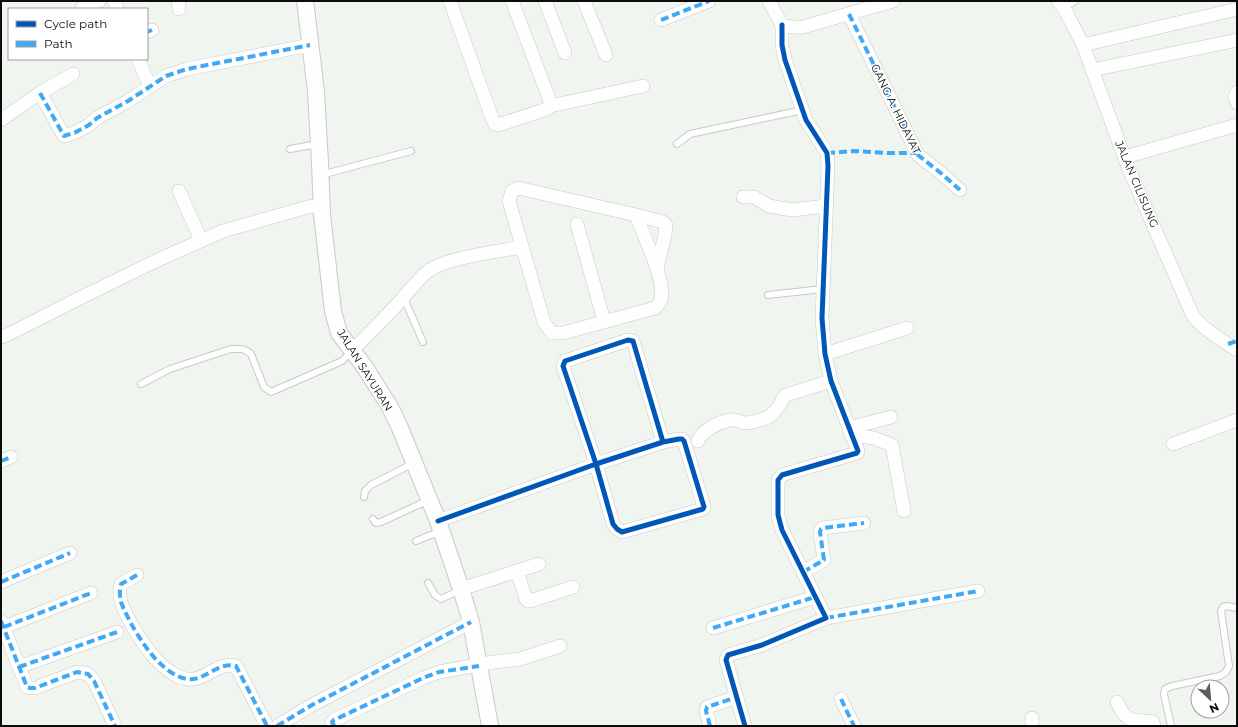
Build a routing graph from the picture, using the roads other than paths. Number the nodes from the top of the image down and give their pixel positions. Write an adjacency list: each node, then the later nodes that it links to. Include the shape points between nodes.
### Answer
1 (99, 1): 12 (street)
2 (305, 1): 18 (street, JALAN SAYURAN)
3 (450, 1): 30 (street, via 495,124)
4 (512, 1): 30 (street)
5 (545, 1): 20 (street)
6 (584, 1): 21 (street)
7 (709, 1): 15 (street)
8 (769, 1): 16 (street)
9 (893, 1): 14 (street)
10 (1075, 1): 11 (lane)
11 (1061, 5): 19 (street, JALAN CILISUNG)
12 (82, 8)
13 (1237, 9): 19 (street)
14 (849, 14): 16 (street, via 803,27); 40 (street, GANG A. HIDAYAT, via 918,155)
15 (661, 20)
16 (782, 25): 31 (street, via 785,60)
17 (1237, 40): 23 (street)
18 (310, 45): 25 (street, via 186,69 166,76); 34 (street, JALAN SAYURAN)
19 (1083, 45): 23 (street, JALAN CILISUNG)
20 (565, 53)
21 (606, 55)
22 (138, 60): 25 (street)
23 (1092, 70): 38 (street, JALAN CILISUNG)
24 (73, 74): 28 (street)
25 (150, 86): 28 (street, via 89,125 64,136)
26 (643, 86): 30 (street)
27 (1237, 92): 29 (street)
28 (40, 94): 32 (street)
29 (1237, 103)
30 (550, 106)
31 (803, 110): 35 (lane, via 690,134); 44 (street, via 827,153)
32 (1, 120)
33 (1237, 125): 38 (street)
34 (320, 144): 36 (lane); 39 (street, JALAN SAYURAN)
35 (677, 144)
36 (290, 149)
37 (411, 151): 39 (lane)
38 (1125, 157): 57 (street, JALAN CILISUNG, via 1192,314 1198,322)
39 (321, 175): 43 (street, JALAN SAYURAN)
40 (960, 190)
41 (179, 191): 47 (street)
42 (743, 197): 44 (street, via 754,197 769,206 792,210)
43 (322, 205): 47 (street, via 223,231); 58 (street, JALAN SAYURAN, via 333,311 339,332)
44 (826, 206): 50 (street)
45 (636, 215): 48 (street, via 518,188 512,191 509,201); 49 (street); 49 (street, via 666,225)
46 (577, 224): 53 (street)
47 (201, 240): 55 (street)
48 (522, 247): 52 (street, via 442,264 420,278); 53 (street, via 544,322 552,332 563,333)
49 (657, 268): 53 (street, via 661,301 656,308)
50 (823, 289): 51 (lane); 59 (street)
51 (768, 295)
52 (404, 298): 56 (lane); 58 (street)
53 (604, 321)
54 (907, 328): 59 (street)
55 (1, 337)
56 (423, 342)
57 (1234, 345)
58 (352, 351): 61 (lane, via 342,362 271,392 264,387 252,354 242,349 231,349 170,369); 68 (street, JALAN SAYURAN, via 383,394)
59 (824, 354): 60 (street)
60 (832, 381): 64 (street); 65 (street, via 786,395 768,417 744,423 731,420 709,428)
61 (141, 384)
62 (891, 417): 64 (street)
63 (1237, 420): 67 (street)
64 (850, 432): 72 (street, via 892,444); 80 (street, via 857,453 782,474 778,480 778,515 782,530)
65 (698, 441)
66 (663, 442): 69 (street); 69 (street, via 679,439 684,441 704,508 701,511 622,532 614,524); 69 (street, via 633,341 628,340 563,363)
67 (1174, 444)
68 (414, 463): 70 (lane, via 371,485 365,491); 71 (street, JALAN SAYURAN)
69 (596, 464): 75 (street)
70 (364, 497)
71 (429, 500): 73 (lane, via 378,523); 75 (street, JALAN SAYURAN)
72 (904, 510)
73 (373, 519)
74 (864, 523): 80 (street, via 821,529 824,560)
75 (439, 526): 76 (lane); 85 (street, JALAN SAYURAN)
76 (416, 541)
77 (70, 553): 82 (street)
78 (539, 564): 79 (street)
79 (517, 571): 84 (street, via 528,601); 85 (street)
80 (804, 572): 88 (street)
81 (137, 575): 102 (street, via 121,584 121,602 150,653 163,667 186,679 194,679 223,666 236,666)
82 (1, 582)
83 (428, 583): 85 (lane, via 435,596 441,599)
84 (573, 587)
85 (461, 589): 91 (street, JALAN SAYURAN)
86 (978, 591): 90 (street)
87 (91, 593): 92 (street)
88 (815, 597): 90 (street); 93 (street)
89 (1237, 608): 110 (lane, via 1225,606 1221,611 1228,666 1226,672 1220,676 1165,689)
90 (826, 618): 98 (street, via 762,645 728,655 726,660)
91 (471, 622): 97 (street, JALAN SAYURAN); 103 (street)
92 (2, 624): 96 (street)
93 (713, 628)
94 (116, 632): 96 (street)
95 (560, 646): 97 (street, via 520,659)
96 (19, 666): 101 (street, via 27,687 30,688 77,672 88,674 94,681)
97 (479, 666): 104 (street, via 439,672 423,678 334,720); 105 (street, JALAN SAYURAN)
98 (737, 697): 106 (street, via 707,707); 107 (street)
99 (841, 699): 108 (street)
100 (1117, 702): 109 (street, via 1122,714 1128,718 1153,722)
101 (115, 726)
102 (267, 726)
103 (277, 726)
104 (334, 726)
105 (490, 726)
106 (710, 726)
107 (745, 726)
108 (854, 726)
109 (1154, 726)
110 (1171, 726)

